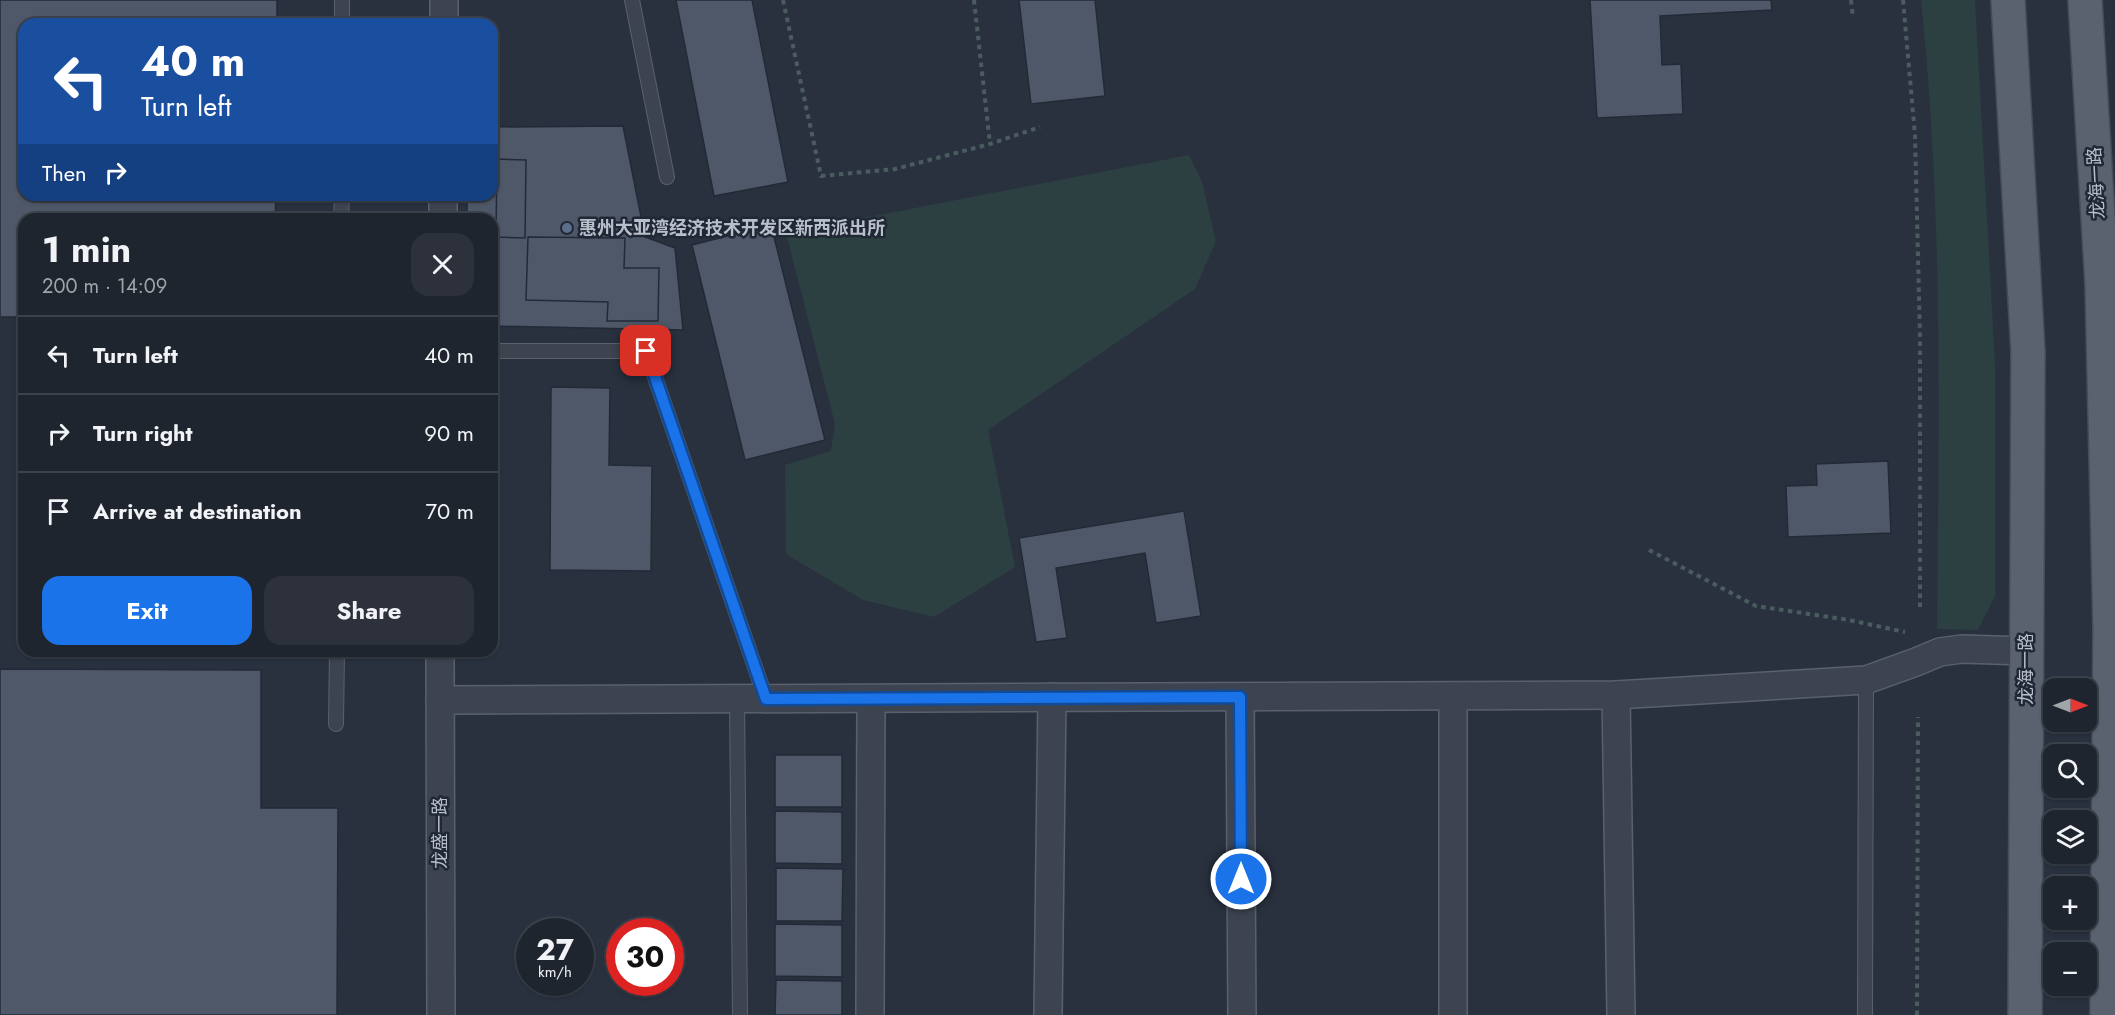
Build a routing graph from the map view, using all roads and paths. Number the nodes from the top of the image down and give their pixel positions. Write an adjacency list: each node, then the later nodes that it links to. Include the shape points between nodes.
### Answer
1 (342, 0): 10 (lane)
2 (444, 0): 11 (street)
3 (633, 0): 15 (lane)
4 (783, 0): 14 (path, via 821,176 895,170)
5 (974, 0): 14 (path)
6 (1851, 0): 12 (path)
7 (1903, 0): 18 (path, via 1915,135)
8 (2008, 0): 20 (main road, 龙海一路, via 2028,352)
9 (2085, 0): 19 (main road, 龙海一路, via 2102,284)
10 (342, 18)
11 (444, 18)
12 (1853, 18)
13 (1040, 127): 14 (path)
14 (990, 144)
15 (667, 177)
16 (498, 351): 30 (lane, via 646,351)
17 (1649, 550): 21 (path, via 1756,606 1920,634)
18 (1920, 609)
19 (2112, 629): 45 (main road, 龙海一路)
20 (2026, 651): 21 (street); 44 (main road, 龙海一路)
21 (1940, 652): 24 (street)
22 (337, 657): 34 (lane)
23 (440, 657): 32 (street, 龙盛一路)
24 (1866, 680): 25 (street); 42 (lane)
25 (1616, 695): 26 (street); 41 (street)
26 (1453, 696): 28 (street); 40 (street)
27 (1052, 697): 28 (street); 31 (street); 38 (street)
28 (1240, 697): 39 (street)
29 (737, 699): 30 (street); 32 (street); 36 (lane)
30 (766, 699): 31 (street)
31 (871, 699): 37 (street)
32 (440, 700): 35 (street, 龙盛一路)
33 (1918, 717): 43 (path)
34 (336, 724)
35 (441, 1015)
36 (740, 1015)
37 (870, 1015)
38 (1047, 1015)
39 (1242, 1015)
40 (1453, 1015)
41 (1621, 1015)
42 (1865, 1015)
43 (1917, 1015)
44 (2025, 1015)
45 (2107, 1015)

